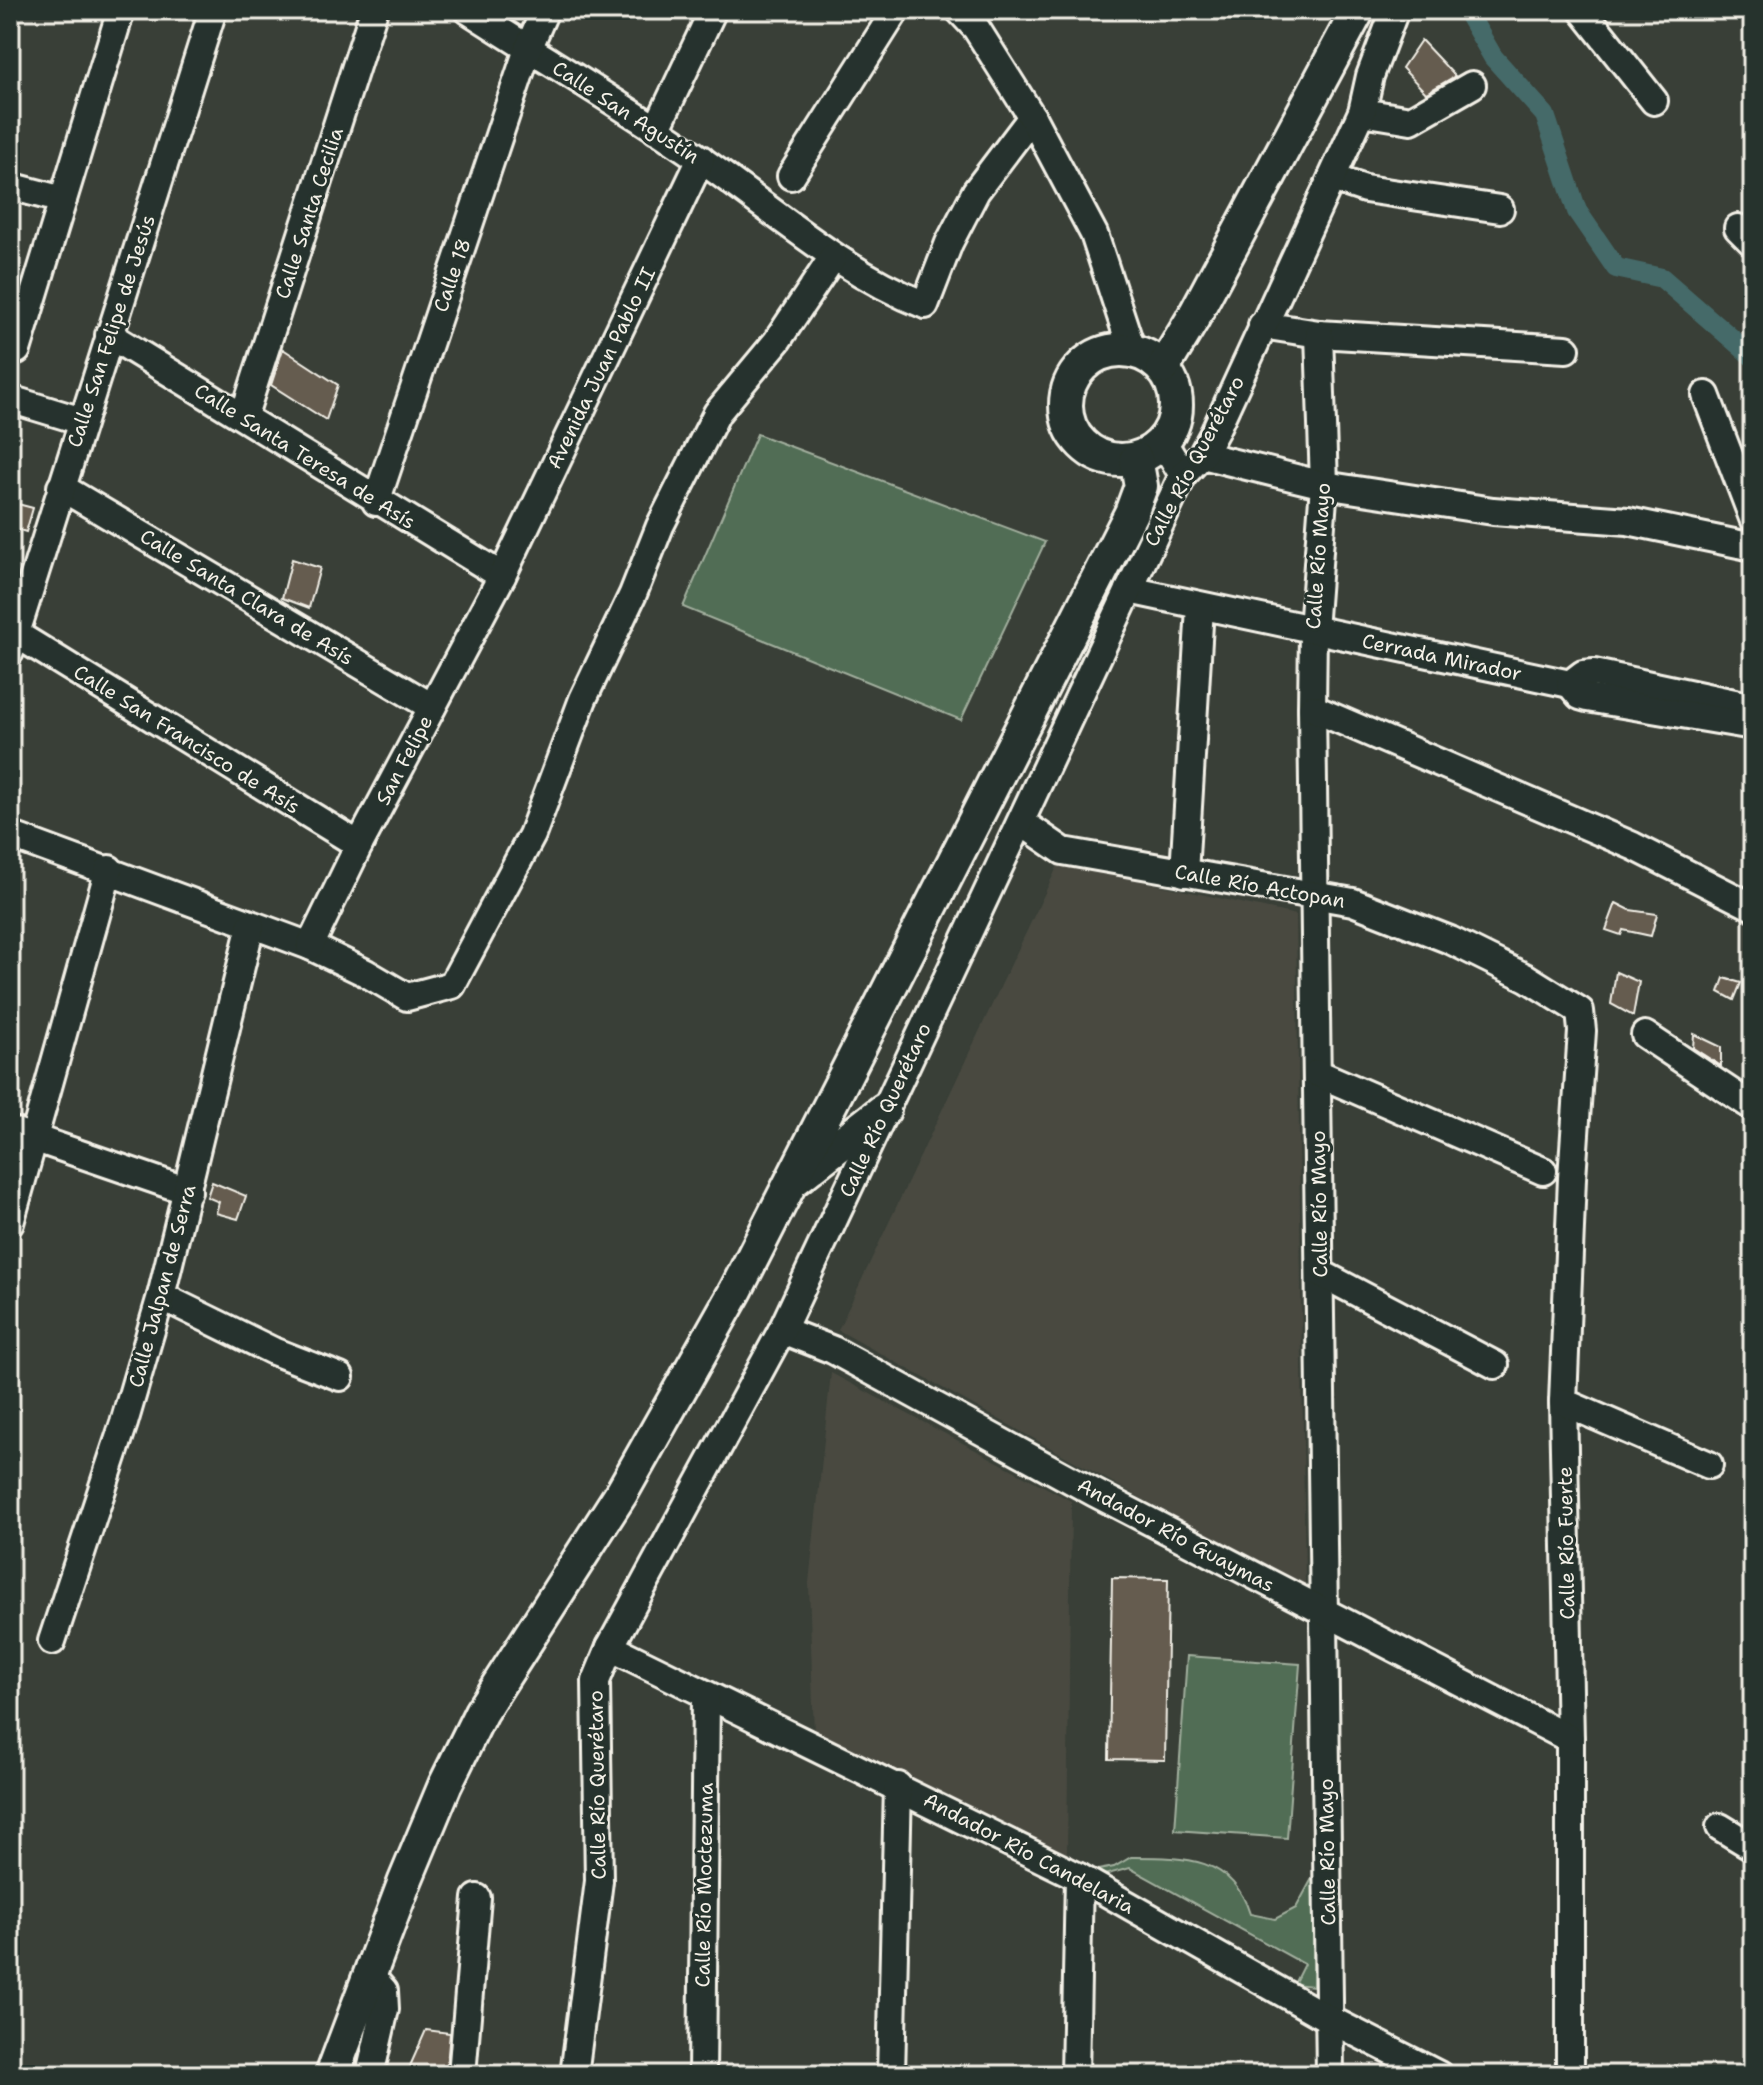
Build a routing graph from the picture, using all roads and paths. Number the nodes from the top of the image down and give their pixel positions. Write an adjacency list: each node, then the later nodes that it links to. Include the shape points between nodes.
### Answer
1 (121, 10): 22 (street)
2 (213, 10): 28 (street, Calle San Felipe de Jesús)
3 (374, 10): 35 (street, Calle Santa Cecilia)
4 (468, 10): 12 (street, Calle San Agustín)
5 (545, 10): 12 (street, Calle 18)
6 (713, 10): 17 (street)
7 (896, 10): 19 (street)
8 (959, 10): 16 (street)
9 (1358, 10): 32 (main road)
10 (1395, 10): 15 (street, Calle Río Querétaro)
11 (1582, 10): 14 (street)
12 (528, 49): 17 (street, Calle San Agustín); 42 (street, Calle 18)
13 (1472, 85): 15 (street, via 1411,120)
14 (1654, 101)
15 (1362, 112): 20 (street, Calle Río Querétaro)
16 (1032, 117): 24 (street, Calle San Agustín, via 976,191 925,305 887,290); 31 (street, via 1094,234)
17 (656, 130): 18 (street, Calle San Agustín)
18 (701, 159): 24 (street, Calle San Agustín); 45 (street, Avenida Juan Pablo II)
19 (791, 176)
20 (1332, 178): 23 (street, via 1365,189); 26 (street, Calle Río Querétaro)
21 (10, 186): 22 (street)
22 (63, 200): 25 (street)
23 (1500, 209)
24 (833, 257): 63 (street, via 777,341 717,413 583,699 532,835 452,985 407,997)
25 (18, 318): 30 (street)
26 (1262, 325): 27 (street); 38 (street, Calle Río Querétaro)
27 (1319, 334): 29 (street); 40 (street, Calle Río Mayo)
28 (109, 335): 35 (street, Calle Santa Teresa de Asís); 36 (street, Calle San Felipe de Jesús)
29 (1566, 349)
30 (17, 350)
31 (1132, 350): 32 (main road); 37 (main road, via 1115,350 1085,362 1074,374 1065,406 1075,437 1085,449 1110,459)
32 (1163, 368): 37 (main road, via 1176,405 1171,429)
33 (1706, 395): 43 (street)
34 (10, 399): 36 (street)
35 (244, 415): 42 (street, Calle Santa Teresa de Asís)
36 (82, 421): 41 (street, Calle San Felipe de Jesús)
37 (1149, 451): 39 (street); 71 (main road, Calle Río Querétaro, via 1131,513)
38 (1202, 455): 39 (street, Calle Río Querétaro); 40 (street)
39 (1183, 475): 46 (street, Calle Río Querétaro)
40 (1324, 485): 44 (street, via 1493,511 1628,521); 48 (street, Calle Río Mayo)
41 (61, 487): 49 (street, Calle San Felipe de Jesús); 51 (street, Calle Santa Clara de Asís)
42 (376, 502): 45 (street, Calle Santa Teresa de Asís)
43 (1753, 518)
44 (1753, 547)
45 (502, 576): 51 (street, San Felipe)
46 (1129, 590): 47 (street, Cerrada Mirador); 55 (street, Calle Río Querétaro)
47 (1200, 607): 48 (street, Cerrada Mirador); 59 (street)
48 (1313, 630): 50 (street, Cerrada Mirador); 53 (street, Calle Río Mayo)
49 (13, 643): 57 (street, Calle San Francisco de Asís)
50 (1570, 684): 52 (street, Cerrada Mirador, via 1594,673); 54 (street, via 1587,698)
51 (432, 707): 57 (street, San Felipe)
52 (1753, 707)
53 (1312, 708): 60 (street, Calle Río Mayo); 61 (street, via 1633,846)
54 (1753, 726)
55 (1021, 822): 59 (street, Calle Río Actopan, via 1063,851); 68 (street, Calle Río Querétaro)
56 (10, 835): 58 (street)
57 (359, 845): 63 (street, San Felipe)
58 (109, 869): 62 (street); 69 (street)
59 (1184, 873): 60 (street, Calle Río Actopan)
60 (1315, 895): 64 (street, Calle Río Actopan, via 1353,902 1450,940); 66 (street, Calle Río Mayo)
61 (1753, 907)
62 (251, 925): 63 (street); 72 (street, Calle Jalpan de Serra)
63 (310, 946)
64 (1580, 1011): 79 (street, Calle Río Fuerte)
65 (1645, 1035): 67 (street)
66 (1317, 1073): 70 (street); 74 (street, Calle Río Mayo)
67 (1753, 1107)
68 (884, 1110): 71 (main road); 76 (street, Calle Río Querétaro)
69 (22, 1133): 72 (street); 73 (street)
70 (1543, 1171)
71 (792, 1182): 91 (main road, Calle Río Querétaro, via 622,1492 481,1712 445,1785)
72 (188, 1191): 75 (street, Calle Jalpan de Serra)
73 (10, 1223)
74 (1320, 1273): 77 (street); 81 (street, Calle Río Mayo)
75 (161, 1296): 78 (street); 82 (street, Calle Jalpan de Serra)
76 (782, 1330): 81 (street, Andador Río Guaymas, via 833,1350); 83 (street, Calle Río Querétaro)
77 (1495, 1365)
78 (340, 1377)
79 (1563, 1402): 80 (street); 85 (street, Calle Río Fuerte)
80 (1709, 1465)
81 (1324, 1612): 85 (street, Andador Río Guaymas); 92 (street, Calle Río Mayo)
82 (52, 1641)
83 (610, 1647): 84 (street, Andador Río Candelaria); 96 (street, Calle Río Querétaro, via 596,1681 599,1881)
84 (706, 1695): 86 (street, Andador Río Candelaria); 97 (street, Calle Río Moctezuma)
85 (1570, 1739): 102 (street, Calle Río Fuerte)
86 (898, 1786): 89 (street, Andador Río Candelaria); 98 (street)
87 (1720, 1827): 88 (street)
88 (1753, 1847)
89 (1079, 1877): 92 (street, Andador Río Candelaria); 99 (street)
90 (477, 1898): 95 (street)
91 (370, 1975): 93 (main road, Calle Río Querétaro); 94 (street, via 384,1991 385,2009)
92 (1329, 2019): 100 (street, Calle Río Mayo); 101 (street, Andador Río Candelaria)
93 (332, 2075)
94 (370, 2075)
95 (462, 2075)
96 (574, 2075)
97 (702, 2075)
98 (891, 2075)
99 (1075, 2075)
100 (1330, 2075)
101 (1439, 2075)
102 (1570, 2075)

